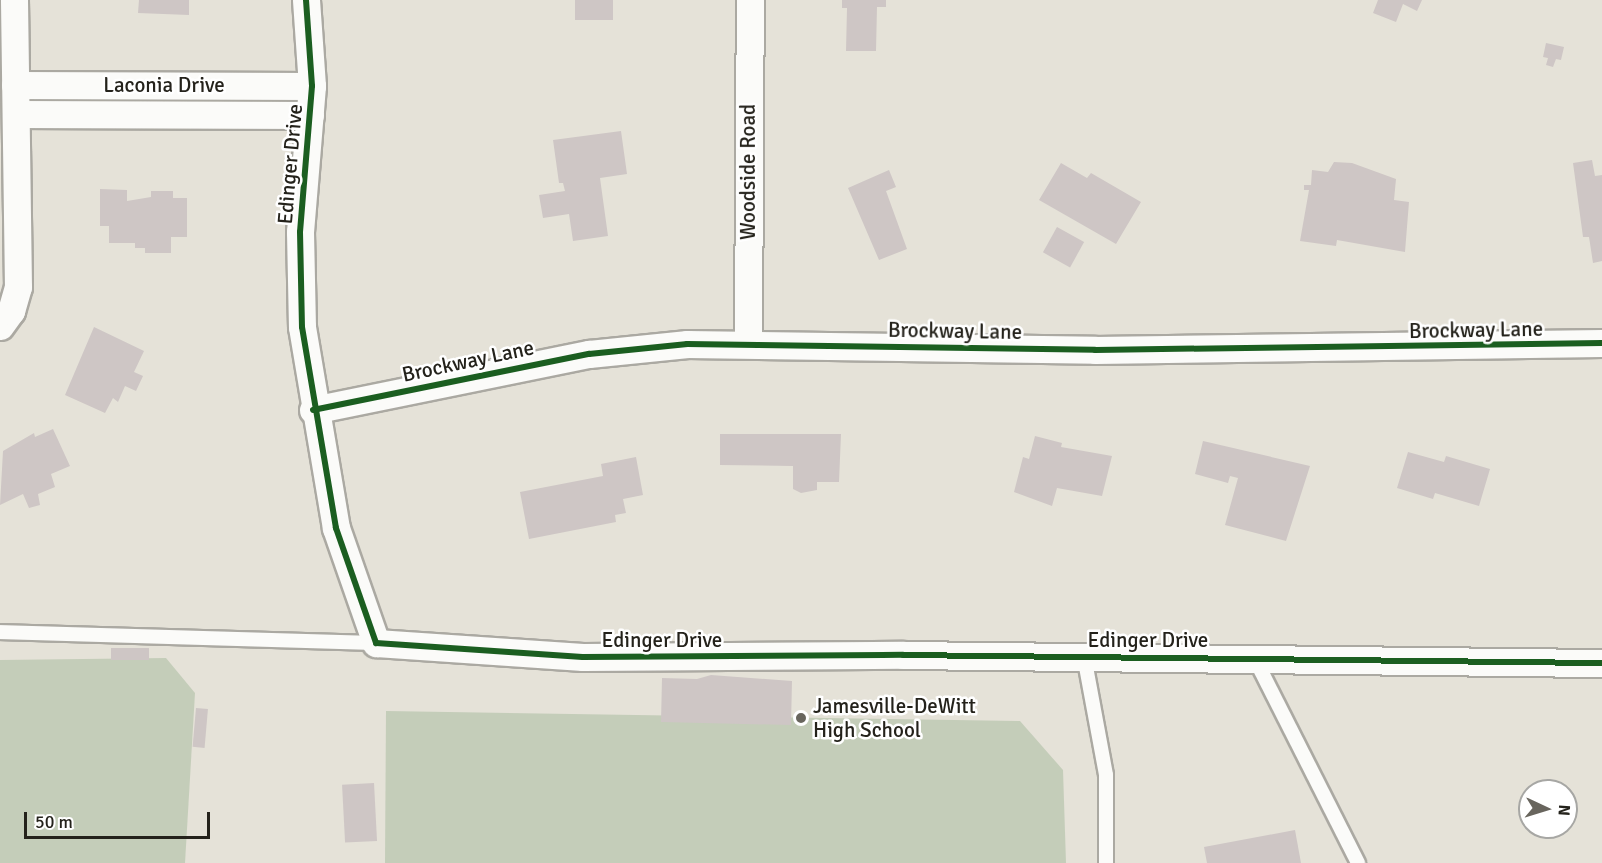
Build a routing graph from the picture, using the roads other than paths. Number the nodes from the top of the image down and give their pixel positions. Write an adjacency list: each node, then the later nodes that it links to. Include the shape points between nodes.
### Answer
1 (14, 0): 4 (street)
2 (306, 0): 5 (street, Edinger Drive)
3 (750, 0): 9 (street, Woodside Road)
4 (15, 85): 5 (street, Laconia Drive); 6 (street)
5 (312, 86): 7 (street, Edinger Drive)
6 (16, 114): 7 (street, Laconia Drive); 8 (street, via 18,287 11,311)
7 (310, 115): 11 (street, Edinger Drive, via 300,232 302,327)
8 (0, 326)
9 (748, 344): 10 (street, Brockway Lane, via 1155,350); 11 (street, Brockway Lane, via 687,344 589,354)
10 (1602, 344)
11 (313, 410): 13 (street, Edinger Drive, via 336,528)
12 (0, 632): 13 (lane)
13 (376, 643): 14 (street, Edinger Drive, via 583,657)
14 (1084, 656): 15 (street, Edinger Drive); 17 (lane, via 1106,775)
15 (1254, 657): 16 (street, Edinger Drive); 18 (lane)
16 (1602, 663)
17 (1106, 863)
18 (1358, 863)

